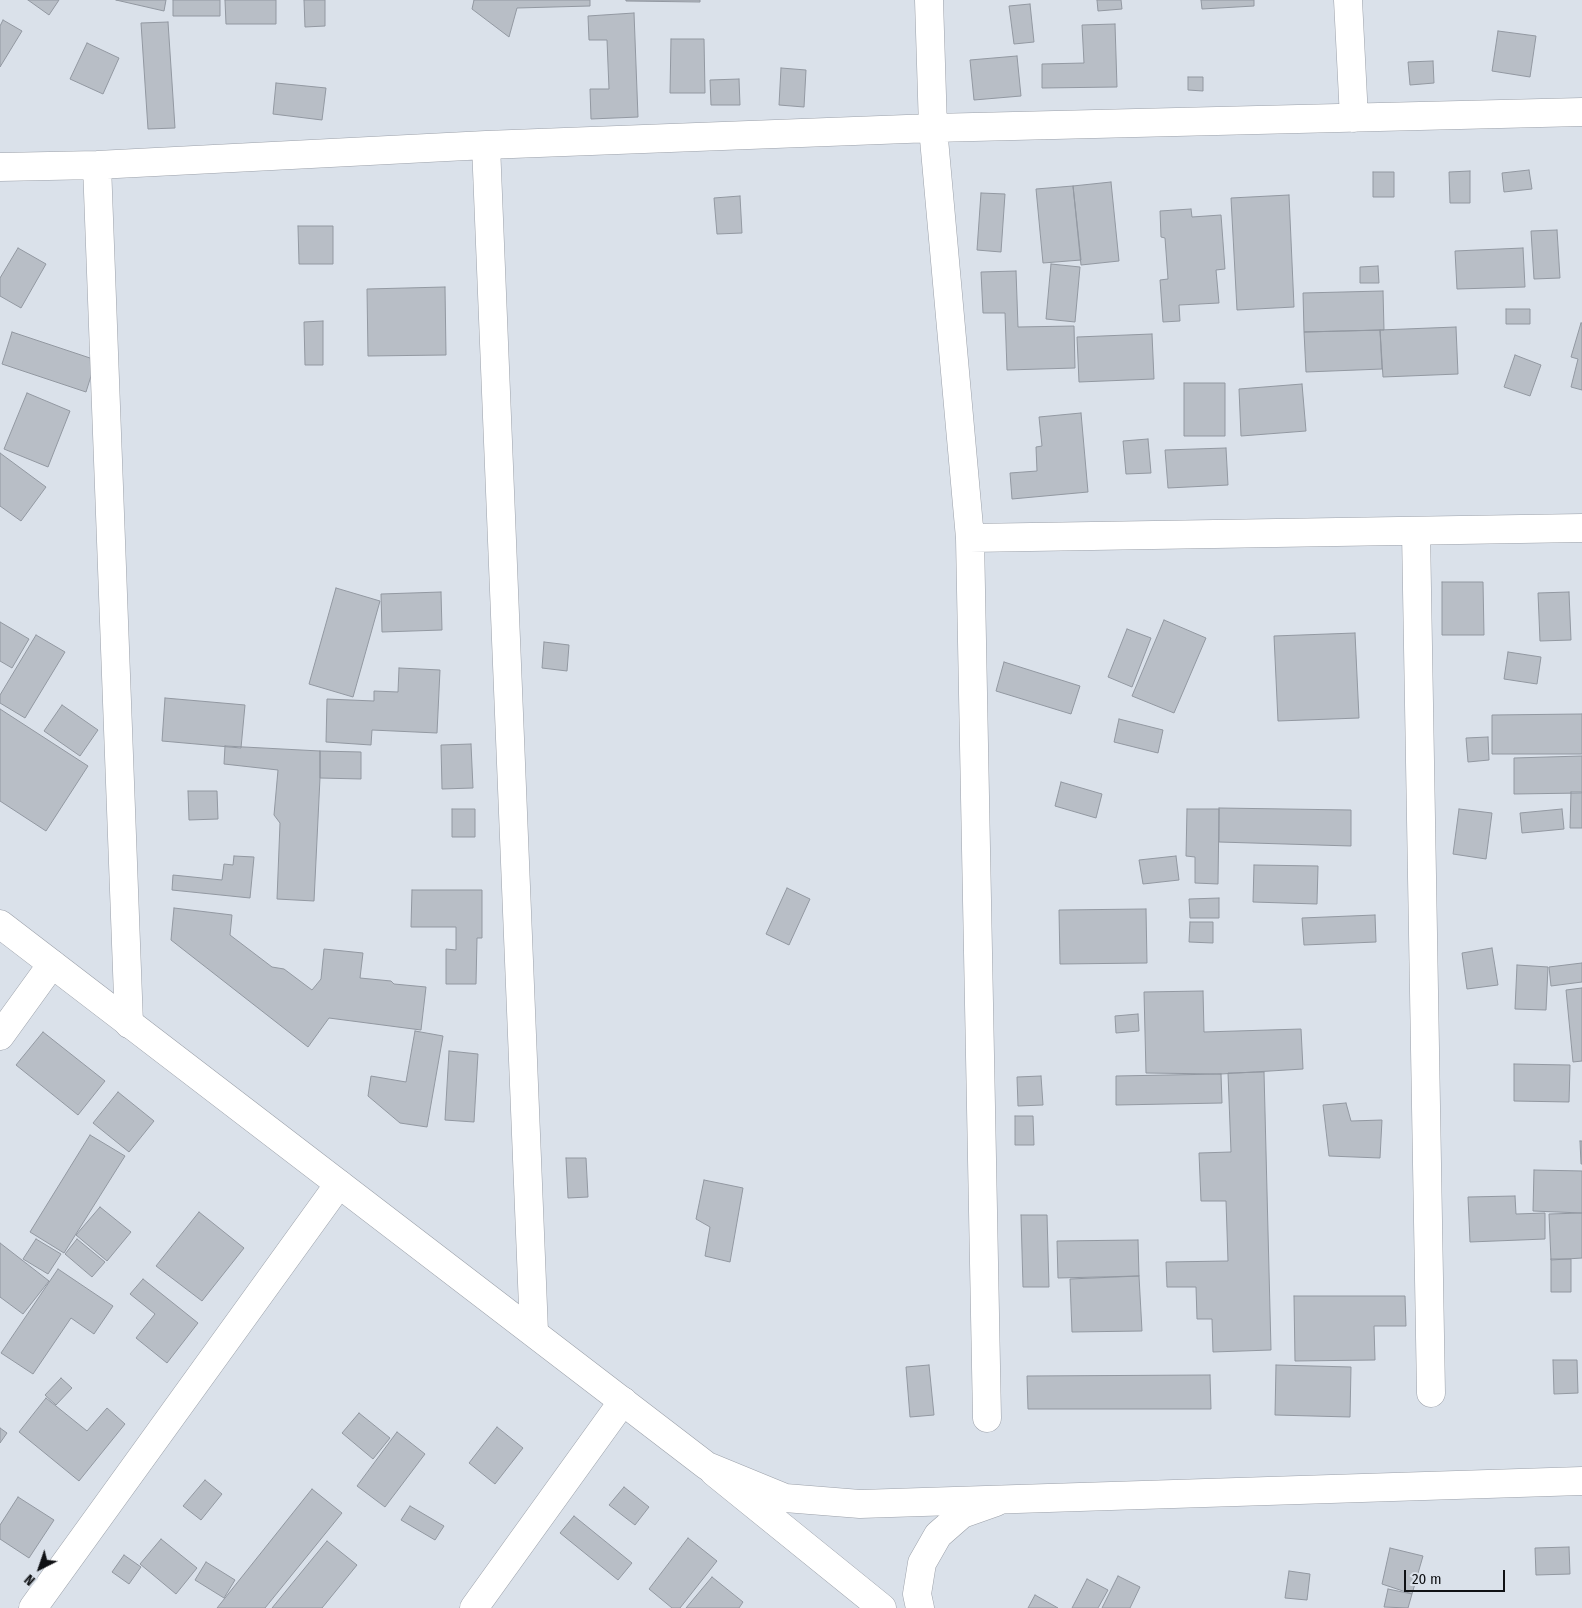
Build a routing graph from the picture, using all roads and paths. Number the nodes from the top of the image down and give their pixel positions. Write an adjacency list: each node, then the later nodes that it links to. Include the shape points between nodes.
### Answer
1 (929, 0): 5 (street)
2 (1348, 0): 4 (street)
3 (1582, 112): 4 (street)
4 (1354, 118): 5 (street)
5 (933, 128): 6 (street); 11 (street)
6 (486, 145): 7 (street); 17 (street)
7 (97, 165): 8 (street); 14 (street)
8 (0, 167)
9 (1582, 528): 10 (street)
10 (1416, 532): 11 (street); 18 (street)
11 (970, 538): 20 (street)
12 (0, 924): 13 (street)
13 (52, 964): 14 (street); 15 (street)
14 (129, 1024): 16 (street)
15 (0, 1036)
16 (339, 1184): 17 (street); 24 (street)
17 (534, 1332): 19 (street)
18 (1431, 1393)
19 (623, 1401): 21 (street); 25 (street)
20 (987, 1418)
21 (707, 1466): 23 (street, via 785,1498 860,1504); 26 (street)
22 (1582, 1481): 23 (street)
23 (1017, 1498): 27 (street, via 991,1502 962,1514 938,1535 922,1563 917,1594)
24 (33, 1608)
25 (474, 1608)
26 (882, 1608)
27 (920, 1608)

